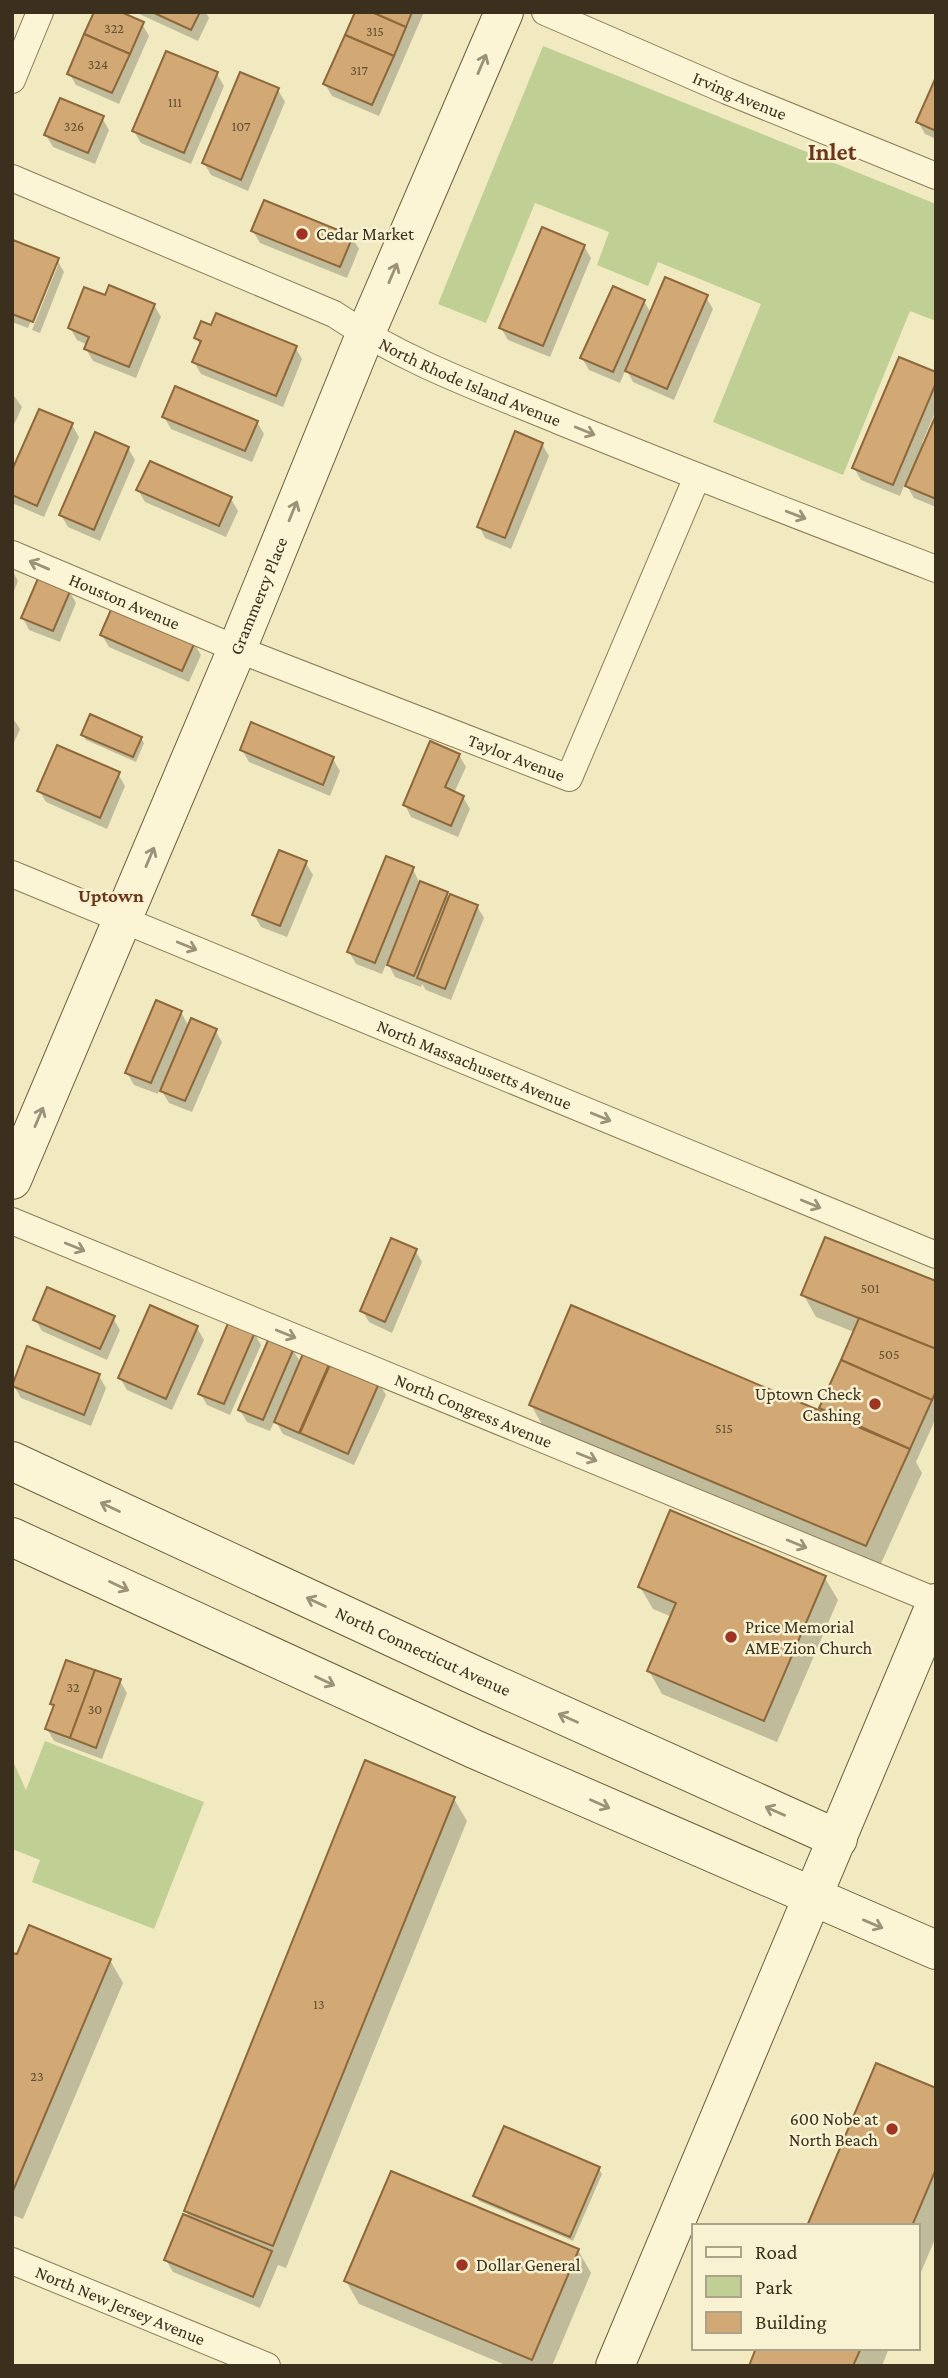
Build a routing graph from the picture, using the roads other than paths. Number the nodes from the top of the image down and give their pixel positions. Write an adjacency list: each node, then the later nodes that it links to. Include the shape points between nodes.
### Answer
1 (40, 12): 4 (street)
2 (504, 12): 7 (street, Grammercy Place, one-way to 2)
3 (545, 12): 5 (street, Irving Avenue)
4 (12, 79)
5 (936, 176)
6 (12, 178): 7 (street, North Rhode Island Avenue, via 334,314)
7 (365, 335): 8 (street, North Rhode Island Avenue, one-way to 8, via 415,362); 11 (street, Grammercy Place, one-way to 7)
8 (697, 477): 10 (street, North Rhode Island Avenue, one-way to 10); 11 (street, Taylor Avenue, via 569,778)
9 (12, 554): 11 (street, Houston Avenue, one-way to 9)
10 (936, 569)
11 (237, 649): 13 (street, Grammercy Place, one-way to 11)
12 (12, 874): 13 (street, North Massachusetts Avenue)
13 (124, 920): 14 (street, Grammercy Place, one-way to 13); 16 (street, North Massachusetts Avenue, one-way to 16)
14 (12, 1180)
15 (12, 1221): 19 (street, North Congress Avenue, one-way to 19)
16 (936, 1255)
17 (12, 1461): 20 (street, North Connecticut Avenue, one-way to 17)
18 (12, 1537): 21 (street, one-way to 21, via 474,1749)
19 (936, 1602): 20 (street)
20 (838, 1839): 21 (street)
21 (811, 1897): 22 (street, one-way to 22); 25 (street)
22 (936, 1950)
23 (12, 2261): 24 (street, North New Jersey Avenue)
24 (267, 2366)
25 (615, 2366)

